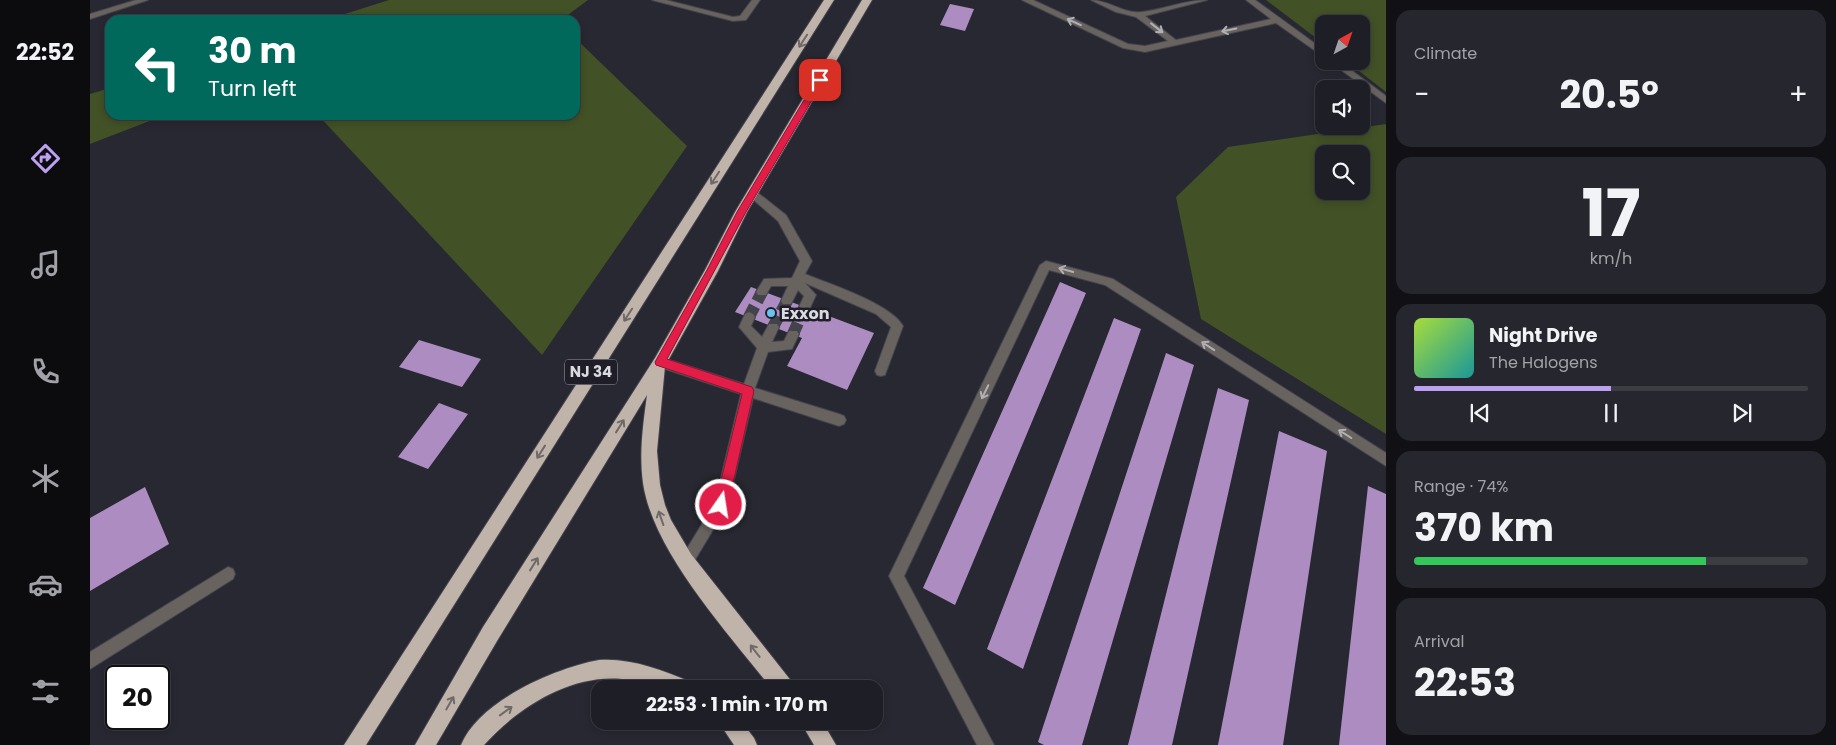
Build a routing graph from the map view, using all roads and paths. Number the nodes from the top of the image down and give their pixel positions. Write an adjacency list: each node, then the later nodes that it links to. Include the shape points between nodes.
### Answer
1 (144, 0): 13 (street)
2 (656, 0): 3 (street, via 733,19 743,18)
3 (756, 0)
4 (829, 0): 40 (highway, NJ 34, one-way to 40)
5 (867, 0): 19 (highway, NJ 34)
6 (1026, 0): 11 (street)
7 (1049, 0): 11 (street)
8 (1095, 0): 12 (street)
9 (1203, 0): 12 (street)
10 (1250, 0): 14 (street)
11 (1040, 6): 15 (street, one-way to 11, via 1145,49 1126,46)
12 (1139, 14): 15 (street, one-way to 15)
13 (90, 17)
14 (1277, 20): 15 (street, one-way to 15); 16 (street)
15 (1174, 42)
16 (1315, 47)
17 (1345, 70): 18 (street)
18 (1386, 100)
19 (753, 193): 20 (street, via 782,218 806,261); 28 (highway, NJ 34)
20 (798, 279): 21 (street, via 768,282); 22 (street); 23 (street, via 810,295); 29 (street, via 880,311 896,326)
21 (762, 292)
22 (787, 301)
23 (805, 308)
24 (749, 317): 27 (street, via 744,327)
25 (773, 327): 27 (street)
26 (793, 334): 27 (street, via 788,346)
27 (762, 347): 30 (street)
28 (660, 362): 30 (street); 33 (highway, one-way to 28, via 664,527 649,465 650,430); 41 (highway, NJ 34, one-way to 28, via 490,634)
29 (881, 371)
30 (748, 391): 31 (street); 33 (street, via 721,505)
31 (838, 420)
32 (1386, 460): 45 (street, one-way to 45, via 1109,282 1046,265 896,576)
33 (685, 563): 37 (highway, one-way to 33)
34 (228, 574): 35 (street)
35 (90, 661)
36 (659, 680): 42 (highway, one-way to 36, via 503,712 547,686 583,672 614,669)
37 (778, 680)
38 (735, 730): 43 (highway)
39 (816, 730): 44 (highway)
40 (354, 745)
41 (425, 745)
42 (471, 745)
43 (747, 745)
44 (826, 745)
45 (986, 745)

